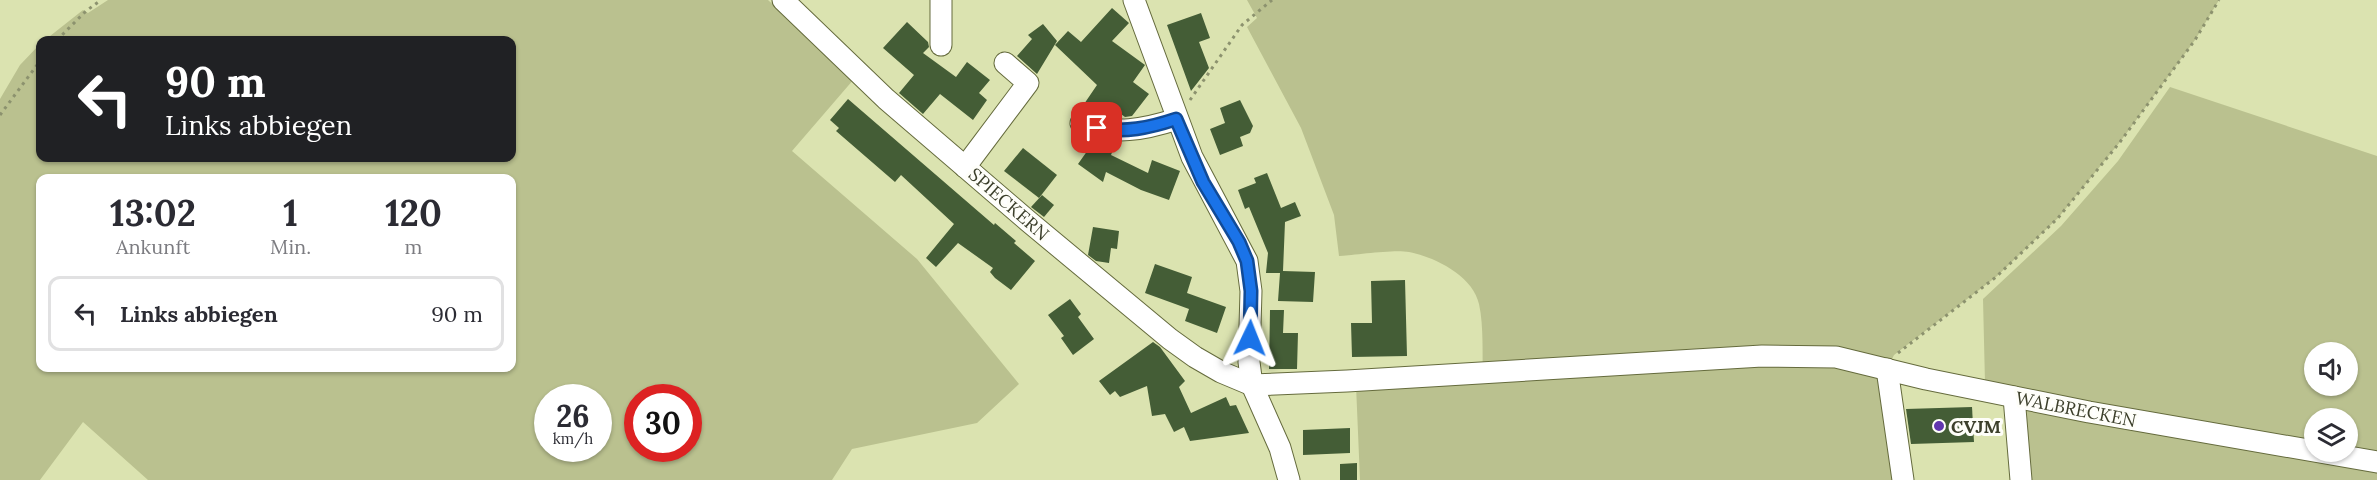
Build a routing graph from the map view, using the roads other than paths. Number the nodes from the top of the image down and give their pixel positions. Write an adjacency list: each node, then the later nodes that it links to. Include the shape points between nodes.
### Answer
1 (783, 0): 8 (street, SPIECKERN, via 858,74)
2 (941, 0): 4 (street)
3 (1134, 0): 6 (street)
4 (941, 45)
5 (1005, 63): 8 (street, via 1029,82)
6 (1175, 115): 7 (street, via 1152,127 1124,131); 11 (street, via 1203,182 1239,242 1249,269)
7 (1081, 123)
8 (965, 167): 11 (street, SPIECKERN, via 1170,339 1221,372)
9 (1887, 369): 10 (street, WALBRECKEN, via 1836,357 1762,356); 12 (street, WALBRECKEN); 15 (street)
10 (1483, 373): 11 (street, SPIECKERN)
11 (1252, 385): 14 (street, via 1280,448)
12 (2014, 397): 13 (street, WALBRECKEN); 16 (street)
13 (2377, 462)
14 (1289, 480)
15 (1902, 480)
16 (2021, 480)

